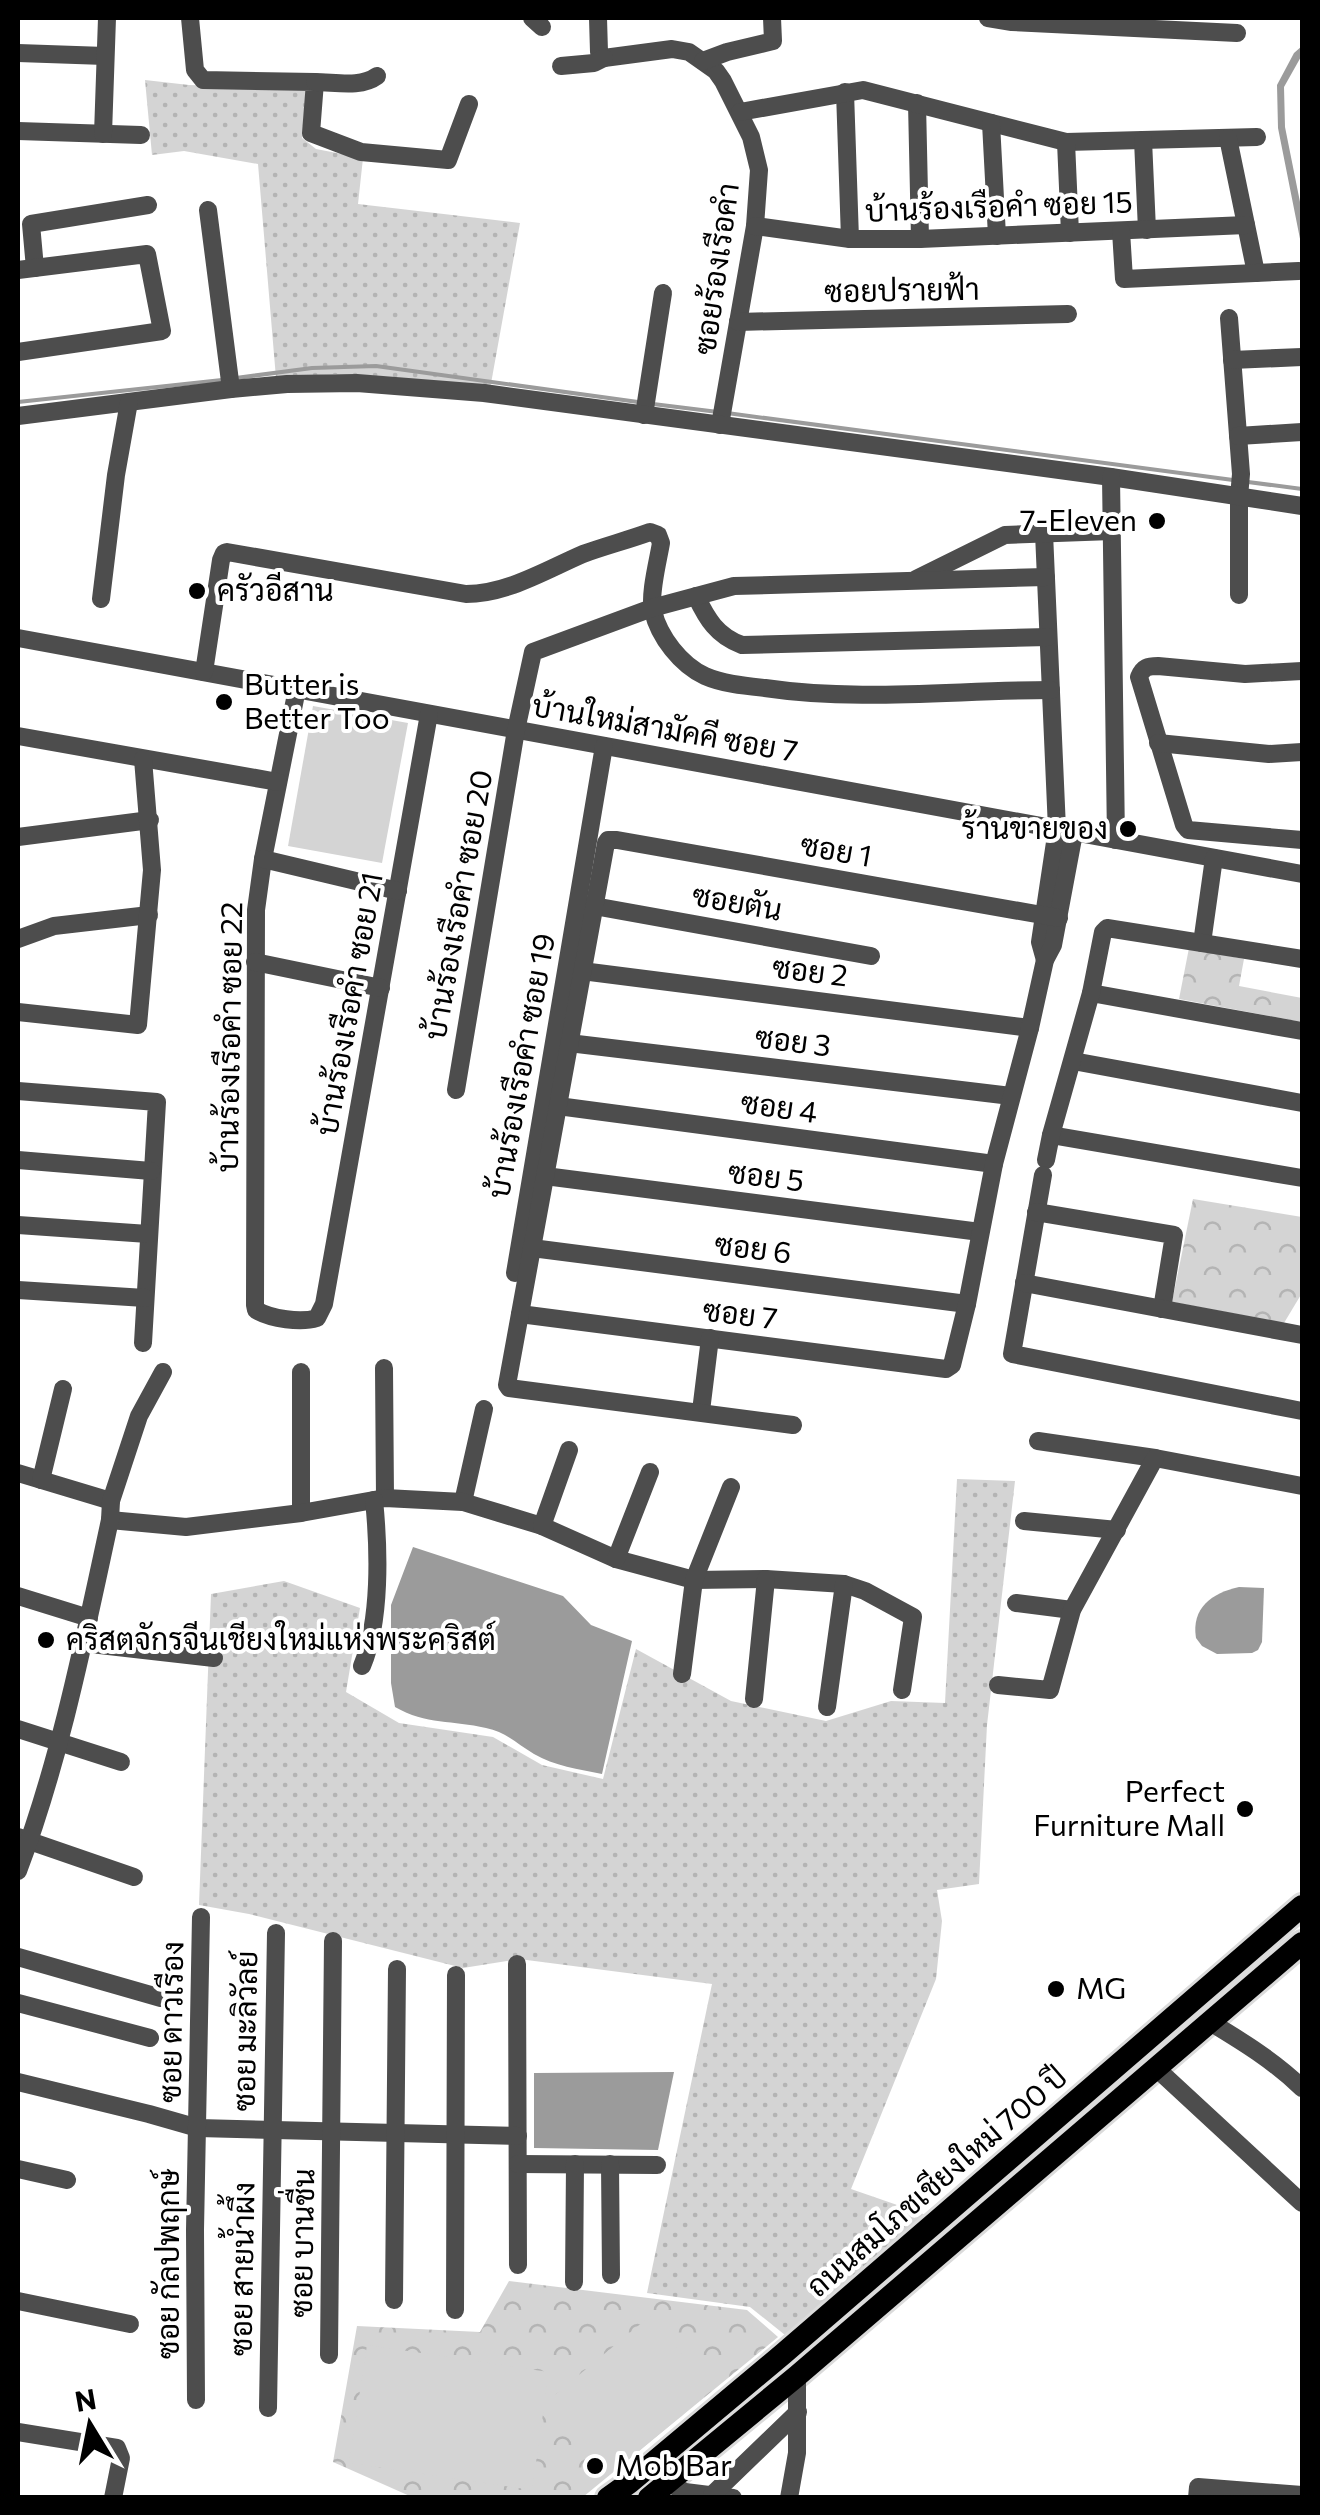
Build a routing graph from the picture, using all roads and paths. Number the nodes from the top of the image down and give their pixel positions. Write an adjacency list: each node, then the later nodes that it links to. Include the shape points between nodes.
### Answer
1 (107, 18): 8 (street)
2 (190, 18): 13 (street, via 195,70 203,80)
3 (598, 18): 9 (street, via 598,52)
4 (772, 18): 10 (street, via 773,41)
5 (988, 18): 6 (street)
6 (1237, 34)
7 (18, 52): 8 (street)
8 (106, 56): 20 (street)
9 (604, 58): 10 (street, via 672,49); 11 (street)
10 (703, 61): 17 (street, ซอยร้องเรือคำ, via 724,81)
11 (561, 66)
12 (378, 76): 13 (street, via 361,83)
13 (315, 82): 16 (street, via 312,133 360,152 448,160)
14 (845, 92): 15 (street); 17 (street); 34 (street)
15 (916, 103): 18 (street); 35 (street)
16 (469, 104)
17 (740, 112): 29 (street, ซอยร้องเรือคำ, via 759,170)
18 (992, 122): 25 (street); 33 (street)
19 (18, 131): 20 (street)
20 (103, 134): 21 (street)
21 (142, 135)
22 (1258, 137): 23 (street)
23 (1228, 138): 24 (street); 28 (street)
24 (1143, 140): 25 (street); 30 (street)
25 (1066, 142): 32 (street)
26 (148, 204): 36 (street, via 32,224)
27 (208, 210): 46 (street)
28 (1246, 225): 30 (street, บ้านร้องเรือคำ ซอย 15); 38 (street)
29 (755, 226): 34 (street, บ้านร้องเรือคำ ซอย 15); 42 (street, ซอยร้องเรือคำ)
30 (1147, 230): 31 (street, บ้านร้องเรือคำ ซอย 15)
31 (1121, 231): 32 (street, บ้านร้องเรือคำ ซอย 15); 38 (street, via 1124,279)
32 (1070, 233): 33 (street, บ้านร้องเรือคำ ซอย 15)
33 (996, 236): 35 (street, บ้านร้องเรือคำ ซอย 15)
34 (850, 239): 35 (street, บ้านร้องเรือคำ ซอย 15)
35 (920, 240)
36 (26, 269): 43 (street, via 147,254 162,331)
37 (1299, 271): 38 (street)
38 (1256, 273)
39 (663, 294): 48 (street)
40 (1068, 314): 42 (street, ซอยปรายฟ้า)
41 (1228, 318): 45 (street)
42 (738, 322): 49 (street, ซอยร้องเรือคำ)
43 (18, 352)
44 (1302, 357): 45 (street)
45 (1232, 360): 52 (street)
46 (230, 383): 47 (street); 48 (street, via 358,383)
47 (130, 402): 50 (street); 62 (street)
48 (645, 407): 49 (street)
49 (721, 415): 53 (street)
50 (18, 416)
51 (1302, 432): 52 (street)
52 (1238, 436): 54 (street)
53 (1111, 477): 54 (street); 56 (street)
54 (1238, 497): 55 (street); 60 (street)
55 (1302, 506)
56 (1112, 532): 57 (street); 81 (street)
57 (1044, 533): 58 (street); 59 (street, via 1005,536)
58 (1046, 577): 59 (street); 64 (street)
59 (912, 582): 61 (street, via 734,586)
60 (1238, 595)
61 (696, 596): 63 (street); 64 (street, via 720,634 742,645)
62 (101, 599)
63 (652, 608): 67 (street, via 661,543 655,533 479,594 231,552 220,560); 69 (street, via 684,663 728,682 856,695); 71 (street, บ้านร้องเรือคำ ซอย 20, via 533,652)
64 (1048, 637): 69 (street)
65 (18, 638): 67 (street, บ้านใหม่สามัคคี ซอย 7)
66 (1302, 671): 73 (street, via 1148,666 1139,677)
67 (204, 672): 68 (street, บ้านใหม่สามัคคี ซอย 7)
68 (296, 690): 70 (street, บ้านใหม่สามัคคี ซอย 7); 77 (street, บ้านร้องเรือคำ ซอย 22)
69 (1051, 690): 79 (street)
70 (429, 714): 71 (street, บ้านใหม่สามัคคี ซอย 7); 86 (street, บ้านร้องเรือคำ ซอย 21)
71 (516, 730): 74 (street, บ้านใหม่สามัคคี ซอย 7); 103 (street, บ้านร้องเรือคำ ซอย 20)
72 (18, 736): 76 (street)
73 (1158, 743): 75 (street); 82 (street, via 1188,830)
74 (604, 746): 79 (street, บ้านใหม่สามัคคี ซอย 7); 132 (street, บ้านร้องเรือคำ ซอย 19, via 497,1379)
75 (1302, 752)
76 (143, 759): 77 (street); 78 (street)
77 (278, 782): 84 (street, บ้านร้องเรือคำ ซอย 22)
78 (150, 820): 80 (street); 88 (street)
79 (1065, 831): 81 (street, บ้านใหม่สามัคคี ซอย 7); 89 (street, via 1051,877)
80 (18, 837)
81 (1116, 840): 83 (street, บ้านใหม่สามัคคี ซอย 7)
82 (1302, 840)
83 (1214, 858): 85 (street, บ้านใหม่สามัคคี ซอย 7); 91 (street)
84 (263, 860): 86 (street); 94 (street, บ้านร้องเรือคำ ซอย 22)
85 (1302, 874)
86 (398, 891): 96 (street, บ้านร้องเรือคำ ซอย 21)
87 (594, 906): 89 (street, ซอย 1, via 606,843 617,840); 92 (street, ซอยตัน); 95 (street)
88 (149, 915): 90 (street, via 54,926); 98 (street, via 138,1025)
89 (1051, 917): 99 (street, via 1053,945)
90 (18, 939)
91 (1202, 943): 93 (street); 97 (street, via 1106,928)
92 (871, 956)
93 (1302, 959)
94 (255, 962): 96 (street); 122 (street, บ้านร้องเรือคำ ซอย 22, via 256,1310 310,1321)
95 (582, 971): 99 (street, ซอย 2); 101 (street)
96 (381, 988): 122 (street, บ้านร้องเรือคำ ซอย 21)
97 (1091, 993): 100 (street); 102 (street)
98 (18, 1012)
99 (1030, 1028): 105 (street)
100 (1302, 1031)
101 (569, 1043): 105 (street, ซอย 3); 107 (street)
102 (1073, 1061): 106 (street); 108 (street)
103 (456, 1090)
104 (18, 1092): 111 (street, via 156,1102)
105 (1011, 1096): 110 (street)
106 (1302, 1103)
107 (558, 1106): 110 (street, ซอย 4); 112 (street)
108 (1051, 1135): 113 (street); 114 (street)
109 (18, 1160): 111 (street)
110 (994, 1164): 116 (street)
111 (152, 1171): 117 (street)
112 (545, 1176): 116 (street, ซอย 5); 118 (street)
113 (1302, 1178)
114 (1036, 1212): 119 (street); 124 (street, via 1174,1235)
115 (18, 1225): 117 (street)
116 (980, 1232): 123 (street)
117 (148, 1234): 121 (street)
118 (532, 1248): 123 (street, ซอย 6); 125 (street)
119 (1024, 1283): 124 (street); 135 (street, via 1012,1354)
120 (18, 1290): 121 (street)
121 (145, 1298): 128 (street)
122 (324, 1304)
123 (967, 1304): 127 (street, ซอย 7, via 946,1368)
124 (1162, 1309): 126 (street)
125 (520, 1314): 127 (street, ซอย 7); 132 (street)
126 (1302, 1335)
127 (710, 1338): 136 (street)
128 (143, 1343)
129 (384, 1368): 146 (street)
130 (164, 1372): 148 (street, via 139,1416)
131 (301, 1372): 149 (street)
132 (508, 1388): 136 (street)
133 (62, 1389): 143 (street)
134 (484, 1408): 147 (street)
135 (1302, 1411)
136 (701, 1412): 137 (street)
137 (793, 1425)
138 (1038, 1440): 140 (street)
139 (569, 1450): 151 (street)
140 (1155, 1458): 144 (street); 152 (street)
141 (650, 1472): 153 (street)
142 (18, 1473): 143 (street)
143 (41, 1480): 148 (street)
144 (1302, 1486)
145 (731, 1487): 155 (street)
146 (380, 1499): 147 (street); 149 (street); 163 (street, via 374,1621)
147 (463, 1502): 151 (street)
148 (111, 1510): 149 (street, via 186,1527); 160 (street)
149 (301, 1513)
150 (1024, 1522): 152 (street)
151 (542, 1526): 153 (street)
152 (1117, 1530): 159 (street)
153 (616, 1559): 155 (street)
154 (766, 1578): 155 (street); 156 (street); 167 (street)
155 (694, 1580): 164 (street)
156 (844, 1584): 166 (street, via 913,1617); 168 (street)
157 (18, 1596): 160 (street)
158 (1016, 1603): 159 (street)
159 (1072, 1610): 165 (street, via 1050,1690)
160 (88, 1618): 161 (street)
161 (82, 1643): 162 (street); 170 (street)
162 (214, 1658)
163 (362, 1666)
164 (682, 1674)
165 (998, 1685)
166 (902, 1690)
167 (754, 1698)
168 (827, 1707)
169 (18, 1729): 170 (street)
170 (58, 1740): 171 (street); 172 (street)
171 (121, 1762)
172 (24, 1839): 173 (street); 174 (street)
173 (18, 1872)
174 (134, 1877)
175 (1302, 1906): 221 (main road, ถนนสมโภชเชียงใหม่ 700 ปี)
176 (200, 1917): 191 (street, ซอย ดาวเรือง)
177 (276, 1933): 192 (street, ซอย มะลิวัลย์)
178 (334, 1941): 193 (street, ซอย บานชื่น)
179 (1302, 1943): 186 (main road, ถนนสมโภชเชียงใหม่ 700 ปี)
180 (18, 1958): 184 (street)
181 (518, 1964): 196 (street)
182 (397, 1969): 194 (street)
183 (456, 1974): 195 (street)
184 (162, 1998)
185 (18, 2003): 187 (street)
186 (1210, 2022): 188 (main road, ถนนสมโภชเชียงใหม่ 700 ปี); 190 (street)
187 (150, 2038)
188 (1156, 2068): 203 (street); 212 (main road, ถนนสมโภชเชียงใหม่ 700 ปี)
189 (18, 2082): 191 (street)
190 (1302, 2088)
191 (198, 2128): 192 (street); 213 (street, ซอย กัลปพฤกษ์)
192 (272, 2130): 193 (street); 214 (street, ซอย สายน้ำผึ้ง)
193 (332, 2132): 194 (street); 211 (street, ซอย บานชื่น)
194 (395, 2134): 195 (street); 207 (street)
195 (456, 2135): 196 (street); 209 (street)
196 (518, 2136): 197 (street)
197 (518, 2164): 198 (street); 204 (street)
198 (574, 2164): 199 (street); 206 (street)
199 (610, 2164): 200 (street); 205 (street)
200 (657, 2165)
201 (18, 2168): 202 (street)
202 (67, 2180)
203 (1302, 2203)
204 (518, 2266)
205 (611, 2276)
206 (574, 2282)
207 (394, 2300)
208 (18, 2301): 210 (street)
209 (455, 2310)
210 (130, 2324)
211 (330, 2355)
212 (797, 2376): 215 (street); 217 (main road, ถนนสมโภชเชียงใหม่ 700 ปี)
213 (196, 2400)
214 (268, 2408)
215 (798, 2412): 218 (street); 224 (street)
216 (18, 2432): 220 (street, via 116,2448 121,2458)
217 (669, 2483): 218 (street); 222 (main road, ถนนสมโภชเชียงใหม่ 700 ปี)
218 (712, 2495): 223 (street)
219 (1302, 2495): 225 (street, via 1198,2487)
220 (113, 2498)
221 (608, 2498)
222 (649, 2498)
223 (733, 2498)
224 (789, 2498)
225 (1197, 2498)

